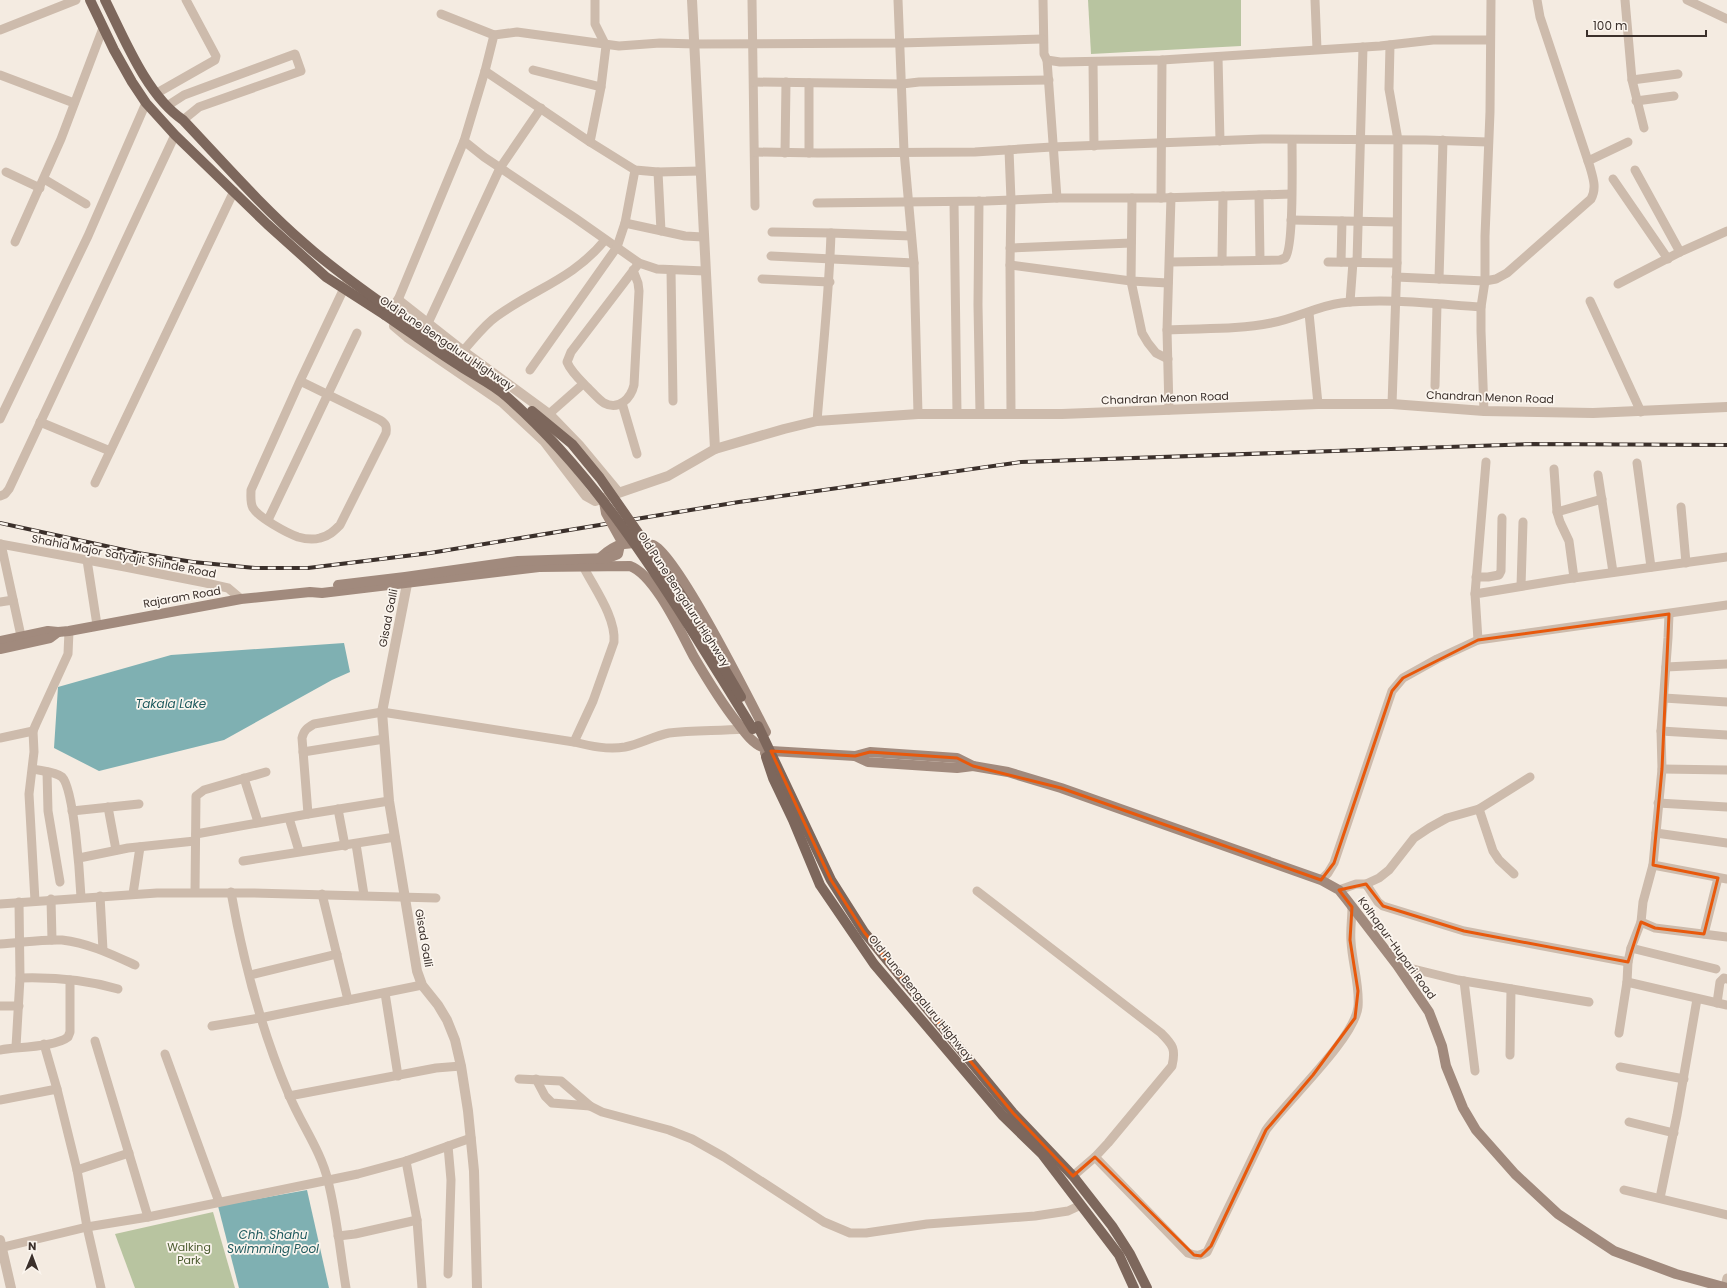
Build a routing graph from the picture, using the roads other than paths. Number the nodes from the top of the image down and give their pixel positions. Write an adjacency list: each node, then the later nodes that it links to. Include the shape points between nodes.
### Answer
1 (76, 0): 18 (street)
2 (90, 0): 17 (main road, Old Pune Bengaluru Highway)
3 (105, 0): 44 (main road, Old Pune Bengaluru Highway, via 144,76)
4 (186, 0): 44 (street, via 216,56 214,60)
5 (595, 0): 26 (street, via 595,24)
6 (692, 0): 22 (street)
7 (752, 0): 24 (street)
8 (898, 0): 23 (street)
9 (1043, 0): 20 (street)
10 (1315, 0): 28 (street)
11 (1491, 0): 21 (street)
12 (1537, 0): 71 (street, via 1540,17)
13 (1626, 0): 38 (street)
14 (1687, 0): 16 (street)
15 (441, 14): 19 (street)
16 (1727, 19)
17 (103, 28): 47 (street); 48 (main road, Old Pune Bengaluru Highway)
18 (0, 30)
19 (494, 35): 26 (street, via 517,32); 34 (street)
20 (1042, 39): 23 (street); 30 (street)
21 (1490, 40): 25 (street, via 1433,40); 61 (street)
22 (693, 43): 24 (street); 26 (street); 75 (street)
23 (900, 43): 24 (street); 42 (street)
24 (753, 44): 39 (street)
25 (1390, 45): 27 (street); 56 (street, via 1389,89)
26 (606, 46): 43 (street)
27 (1362, 47): 28 (street); 55 (street)
28 (1317, 49): 29 (street)
29 (1218, 56): 31 (street); 59 (street)
30 (1047, 60): 32 (street); 37 (street)
31 (1162, 60): 32 (street); 63 (street)
32 (1092, 62): 64 (street)
33 (533, 70): 43 (street)
34 (485, 71): 50 (street); 58 (street)
35 (1678, 74): 38 (street)
36 (0, 75): 47 (street)
37 (1049, 80): 42 (street); 65 (street)
38 (1632, 80): 46 (street)
39 (754, 82): 40 (street); 68 (street)
40 (786, 82): 41 (street); 69 (street)
41 (809, 83): 42 (street); 70 (street)
42 (902, 84): 67 (street)
43 (601, 87): 60 (street)
44 (157, 93): 49 (main road, Old Pune Bengaluru Highway)
45 (1674, 96): 46 (street)
46 (1636, 101): 52 (street)
47 (74, 103): 78 (street)
48 (146, 103): 53 (main road, Old Pune Bengaluru Highway); 159 (street, via 88,236)
49 (167, 106): 51 (main road, Old Pune Bengaluru Highway); 51 (street, via 184,95 295,54 301,71 199,107)
50 (541, 108): 60 (street); 72 (street)
51 (183, 120): 135 (main road, Old Pune Bengaluru Highway, via 274,216)
52 (1644, 128)
53 (175, 135): 81 (main road, Old Pune Bengaluru Highway); 171 (street)
54 (1292, 140): 55 (street); 59 (street); 82 (street)
55 (1359, 140): 56 (street); 98 (street)
56 (1398, 140): 57 (street); 99 (street)
57 (1443, 140): 61 (street); 130 (street)
58 (464, 141): 72 (street); 137 (street)
59 (1220, 141): 63 (street)
60 (590, 142): 73 (street)
61 (1488, 142): 132 (street)
62 (1628, 142): 71 (street)
63 (1162, 144): 64 (street); 88 (street)
64 (1094, 146): 65 (street)
65 (1052, 147): 66 (street); 86 (street)
66 (1009, 150): 67 (street); 89 (street)
67 (904, 151): 70 (street); 91 (street)
68 (754, 152): 69 (street); 95 (street)
69 (785, 153): 70 (street)
70 (809, 153)
71 (1588, 161): 132 (street, via 1594,186 1592,198 1508,273 1496,280)
72 (500, 168): 107 (street); 145 (street)
73 (635, 170): 77 (street); 100 (street)
74 (1635, 170): 112 (street)
75 (700, 171): 77 (street); 106 (street)
76 (6, 172): 80 (street)
77 (658, 172): 101 (street)
78 (44, 179): 80 (street); 94 (street)
79 (1614, 179): 115 (street)
80 (40, 188): 108 (street)
81 (234, 191): 135 (main road, Old Pune Bengaluru Highway, via 326,277); 173 (street)
82 (1291, 194): 83 (street); 96 (street)
83 (1259, 195): 84 (street); 116 (street)
84 (1223, 196): 85 (street); 117 (street)
85 (1171, 197): 88 (street); 118 (street)
86 (1057, 198): 87 (street); 89 (street)
87 (1132, 198): 88 (street); 109 (street)
88 (1161, 198)
89 (1010, 200): 90 (street); 111 (street)
90 (978, 201): 92 (street); 165 (street)
91 (908, 202): 92 (street); 93 (street); 105 (street)
92 (954, 202): 164 (street)
93 (817, 203)
94 (86, 204)
95 (755, 206)
96 (1291, 220): 97 (street); 116 (street, via 1288,256 1280,260)
97 (1342, 221): 98 (street); 120 (street)
98 (1358, 222): 99 (street); 121 (street)
99 (1396, 222): 123 (street)
100 (625, 223): 101 (street); 110 (street)
101 (661, 231): 106 (street)
102 (1727, 231): 112 (street)
103 (772, 232): 104 (street)
104 (831, 233): 105 (street); 114 (street)
105 (911, 236): 122 (street)
106 (703, 237): 127 (street)
107 (605, 240): 110 (street); 148 (street, via 596,251 564,277 497,316)
108 (15, 242)
109 (1131, 243): 111 (street); 131 (street)
110 (617, 247): 125 (street); 150 (street)
111 (1010, 248): 124 (street)
112 (1680, 252): 115 (street)
113 (771, 256): 114 (street)
114 (830, 259): 122 (street); 133 (street)
115 (1668, 259): 136 (street)
116 (1260, 260): 117 (street)
117 (1222, 261): 118 (street)
118 (1170, 262): 134 (street)
119 (1328, 262): 120 (street)
120 (1340, 262): 121 (street)
121 (1355, 262): 123 (street); 139 (street)
122 (914, 263): 168 (street)
123 (1397, 263): 128 (street)
124 (1010, 265): 131 (street); 166 (street)
125 (636, 267): 126 (street); 152 (street, via 568,357 569,366); 156 (street, via 639,291 634,385 632,394)
126 (671, 270): 127 (street); 155 (street)
127 (705, 271): 172 (street)
128 (1396, 277): 130 (street); 140 (street)
129 (762, 279): 133 (street)
130 (1440, 279): 132 (street)
131 (1131, 281): 134 (street); 149 (street, via 1142,333 1156,353)
132 (1485, 281): 142 (street)
133 (830, 282): 170 (street)
134 (1168, 283): 146 (street)
135 (346, 284): 143 (main road, Old Pune Bengaluru Highway); 151 (street)
136 (1618, 284)
137 (398, 300): 143 (street); 145 (street)
138 (1590, 301): 163 (street)
139 (1350, 302): 140 (street); 144 (street, via 1327,306)
140 (1396, 302): 141 (street); 158 (street)
141 (1436, 304): 142 (street); 153 (street)
142 (1481, 307): 162 (street)
143 (391, 313): 180 (street, Chandran Menon Road, via 389,322 502,402 544,441 589,499 595,501); 183 (main road, Old Pune Bengaluru Highway, bridge, via 504,394 558,446); 219 (main road, Old Pune Bengaluru Highway, bridge, via 510,390 572,444 600,478 666,571)
144 (1309, 313): 146 (street, via 1268,324); 157 (street)
145 (428, 323): 148 (street)
146 (1167, 330): 149 (street)
147 (357, 333): 154 (street)
148 (463, 352): 167 (street)
149 (1168, 359): 161 (street)
150 (530, 370)
151 (300, 381): 154 (street); 187 (street, via 251,490 250,501 253,508)
152 (583, 384): 156 (street, via 604,403); 167 (street)
153 (1435, 386)
154 (327, 394): 187 (street); 187 (street, via 385,423 386,433 340,525 330,535 319,539 297,537)
155 (673, 401)
156 (622, 403): 174 (street)
157 (1318, 404): 158 (street, Chandran Menon Road); 161 (street, Chandran Menon Road)
158 (1392, 404): 162 (street, Chandran Menon Road)
159 (3, 405): 169 (street)
160 (1727, 407): 163 (street, Chandran Menon Road)
161 (1169, 410): 166 (street, Chandran Menon Road)
162 (1484, 411): 163 (street, Chandran Menon Road)
163 (1641, 412)
164 (957, 413): 165 (street, Chandran Menon Road); 168 (street, Chandran Menon Road)
165 (980, 413): 166 (street, Chandran Menon Road)
166 (1011, 413)
167 (549, 414): 180 (street)
168 (918, 414): 170 (street, Chandran Menon Road)
169 (0, 419)
170 (818, 421): 172 (street, Chandran Menon Road)
171 (40, 422): 173 (street); 181 (street, via 9,489)
172 (714, 450): 180 (street, Chandran Menon Road, via 668,476)
173 (110, 451): 179 (street)
174 (637, 454)
175 (1486, 462): 196 (street)
176 (1637, 463): 194 (street)
177 (1554, 469): 185 (street)
178 (1598, 475): 182 (street)
179 (94, 484)
180 (618, 492)
181 (0, 496)
182 (1602, 499): 185 (street); 195 (street)
183 (604, 502): 200 (main road, bridge, via 606,513 622,540 618,554 608,558 518,561 321,587); 219 (main road, Old Pune Bengaluru Highway, bridge, via 644,557)
184 (1681, 507): 192 (street)
185 (1557, 512): 197 (street, via 1569,541)
186 (1502, 518): 196 (street, via 1501,571 1499,575)
187 (268, 520)
188 (1523, 522): 199 (street)
189 (1, 544): 191 (street, Shahid Major Satyajit Shinde Road); 203 (street)
190 (1727, 557): 192 (street)
191 (87, 560): 202 (street, Shahid Major Satyajit Shinde Road, via 228,588); 207 (street)
192 (1686, 562): 194 (street)
193 (588, 566): 198 (main road, via 539,567); 220 (main road, via 630,566 644,574 669,611 722,703); 226 (street, via 610,618 614,642 593,701); 227 (main road, via 602,555 627,542 654,545 664,553 697,603 767,735)
194 (1651, 567): 195 (street)
195 (1614, 572): 197 (street)
196 (1476, 577): 201 (street)
197 (1574, 578): 199 (street)
198 (407, 584): 200 (main road); 218 (street, Gisad Galli)
199 (1521, 586): 201 (street)
200 (310, 592): 202 (main road, Rajaram Road)
201 (1474, 594): 211 (street)
202 (241, 599): 207 (main road, Rajaram Road)
203 (13, 600): 204 (street); 210 (street)
204 (0, 602)
205 (1727, 605): 206 (street)
206 (1669, 614): 211 (street); 215 (street)
207 (97, 625): 208 (main road, Rajaram Road)
208 (69, 630): 209 (main road, Rajaram Road); 221 (street, via 68,654)
209 (58, 632): 210 (main road, Rajaram Road, via 48,631); 213 (main road, Rajaram Road, via 50,638)
210 (21, 636): 212 (main road, Rajaram Road)
211 (1478, 640): 261 (street, via 1404,678 1392,691 1334,863)
212 (0, 641)
213 (0, 649)
214 (1727, 664): 215 (street)
215 (1666, 667): 216 (street)
216 (1664, 698): 217 (street); 222 (street)
217 (1727, 702)
218 (382, 712): 225 (street, Gisad Galli); 226 (street); 228 (street, via 314,724 303,732)
219 (755, 728): 227 (main road, Old Pune Bengaluru Highway)
220 (743, 729): 226 (street, via 669,733 613,748); 227 (main road, via 755,744)
221 (32, 730): 224 (street); 229 (street)
222 (1661, 731): 223 (street); 230 (street)
223 (1727, 735)
224 (0, 738)
225 (384, 739): 228 (street); 236 (street, Gisad Galli)
226 (574, 742)
227 (766, 749): 261 (main road, via 855,756 868,762 957,768 973,766 1008,772 1061,788); 338 (main road, Old Pune Bengaluru Highway, via 831,880 864,932 1013,1113); 343 (main road, Old Pune Bengaluru Highway, via 773,778 820,885 874,964 1003,1116 1042,1154)
228 (303, 752): 244 (street)
229 (33, 769): 232 (street); 276 (street, via 29,794)
230 (1662, 769): 231 (street); 237 (street)
231 (1727, 770)
232 (47, 772): 243 (street, via 56,773 66,782); 262 (street, via 48,811)
233 (266, 772): 235 (street)
234 (1530, 777): 242 (street)
235 (244, 778): 246 (street); 248 (street, via 199,793 195,802)
236 (389, 801): 241 (street); 249 (street, Gisad Galli)
237 (1658, 803): 240 (street); 247 (street)
238 (139, 804): 239 (street)
239 (108, 807): 243 (street); 254 (street)
240 (1727, 807)
241 (338, 809): 244 (street); 252 (street)
242 (1479, 809): 259 (street, via 1493,850 1499,860); 263 (street, via 1447,818 1429,828 1414,838 1389,870)
243 (72, 811): 256 (street)
244 (308, 814): 245 (street)
245 (289, 818): 246 (street); 255 (street)
246 (258, 822): 248 (street)
247 (1656, 833): 251 (street); 258 (street)
248 (196, 837): 253 (street); 266 (street)
249 (395, 837): 250 (street); 273 (street, Gisad Galli)
250 (356, 844): 252 (street); 270 (street)
251 (1727, 844)
252 (345, 846): 255 (street)
253 (140, 847): 254 (street); 268 (street)
254 (116, 850): 256 (street)
255 (299, 851): 257 (street)
256 (79, 858): 272 (street)
257 (243, 861)
258 (1653, 864): 260 (street); 280 (street, via 1643,902)
259 (1514, 874)
260 (1723, 878): 281 (street)
261 (1321, 880): 264 (main road)
262 (60, 882)
263 (1366, 884): 264 (street, via 1356,884); 289 (street, via 1383,906 1464,931)
264 (1339, 890): 279 (main road, Kolhapur-Hupari Road)
265 (977, 891): 335 (street, via 1161,1033 1174,1049 1172,1066)
266 (195, 892): 267 (street); 268 (street)
267 (231, 892): 269 (street); 293 (street)
268 (133, 894): 271 (street)
269 (322, 894): 270 (street); 288 (street)
270 (364, 895): 273 (street)
271 (100, 896): 272 (street); 287 (street)
272 (81, 897): 275 (street)
273 (405, 897): 274 (street); 299 (street, Gisad Galli, via 414,956)
274 (436, 898)
275 (51, 900): 276 (street); 283 (street)
276 (35, 901): 277 (street)
277 (19, 902): 278 (street); 284 (street)
278 (0, 904)
279 (1349, 904): 291 (main road, Kolhapur-Hupari Road); 335 (street, via 1350,940 1358,990 1355,1018 1342,1039 1266,1130 1208,1252 1201,1256 1188,1253)
280 (1641, 922): 281 (street, via 1655,928); 286 (street)
281 (1704, 934): 282 (street)
282 (1727, 937)
283 (52, 940): 284 (street); 287 (street)
284 (20, 943): 285 (street); 294 (street)
285 (0, 944)
286 (1631, 948): 289 (street); 292 (street)
287 (103, 950): 290 (street)
288 (337, 954): 293 (street); 304 (street)
289 (1628, 962): 298 (street)
290 (135, 965)
291 (1397, 965): 297 (street); 351 (main road, Kolhapur-Hupari Road, via 1429,1012 1442,1046 1446,1066 1463,1108 1476,1130 1534,1193 1558,1214 1614,1251 1676,1274)
292 (1716, 969)
293 (250, 975): 310 (street)
294 (20, 978): 296 (street); 309 (street)
295 (1727, 979): 306 (street, via 1720,982)
296 (70, 980): 300 (street); 314 (street, via 68,1037 61,1042)
297 (1464, 981): 301 (street); 321 (street)
298 (1627, 982): 303 (street); 312 (street)
299 (422, 985): 302 (street); 319 (street, Gisad Galli, via 447,1020)
300 (118, 989)
301 (1511, 989): 305 (street); 318 (street)
302 (384, 993): 304 (street); 322 (street)
303 (1697, 999): 306 (street); 325 (street)
304 (348, 1000): 310 (street)
305 (1589, 1002)
306 (1717, 1003): 307 (street)
307 (1727, 1005)
308 (0, 1006): 309 (street)
309 (18, 1006): 315 (street)
310 (260, 1018): 311 (street); 327 (street)
311 (212, 1026)
312 (1619, 1033)
313 (95, 1041): 334 (street)
314 (44, 1044): 315 (street); 326 (street)
315 (16, 1047): 316 (street)
316 (0, 1050)
317 (165, 1054): 342 (street)
318 (1510, 1055)
319 (461, 1066): 322 (street); 332 (street, Gisad Galli)
320 (1620, 1067): 325 (street)
321 (1475, 1071)
322 (398, 1076): 327 (street)
323 (519, 1079): 324 (street)
324 (536, 1079): 329 (street, via 561,1081); 329 (street, via 544,1096 552,1103)
325 (1684, 1079): 331 (street)
326 (57, 1089): 328 (street); 337 (street)
327 (289, 1096): 339 (street, via 322,1162)
328 (0, 1100)
329 (590, 1106): 343 (street, via 602,1112 669,1130 692,1139 824,1222 850,1233 1035,1216 1068,1211)
330 (1629, 1122): 331 (street)
331 (1674, 1133): 341 (street)
332 (471, 1138): 333 (street); 356 (street, Gisad Galli)
333 (448, 1146): 336 (street); 350 (street, via 451,1180)
334 (129, 1153): 337 (street); 345 (street)
335 (1095, 1157): 338 (street)
336 (406, 1161): 339 (street); 346 (street)
337 (77, 1170): 347 (street)
338 (1073, 1176): 358 (main road, Old Pune Bengaluru Highway, via 1116,1232)
339 (328, 1180): 342 (street); 348 (street)
340 (1624, 1190): 341 (street)
341 (1660, 1198): 344 (street)
342 (219, 1202): 345 (street)
343 (1081, 1205): 357 (main road, Old Pune Bengaluru Highway, via 1120,1255)
344 (1727, 1215)
345 (148, 1217): 347 (street)
346 (417, 1220): 348 (street); 355 (street)
347 (86, 1227): 349 (street); 353 (street)
348 (338, 1236): 354 (street)
349 (0, 1245): 352 (street)
350 (448, 1274)
351 (1726, 1284)
352 (11, 1288)
353 (101, 1288)
354 (346, 1288)
355 (422, 1288)
356 (477, 1288)
357 (1134, 1288)
358 (1147, 1288)

